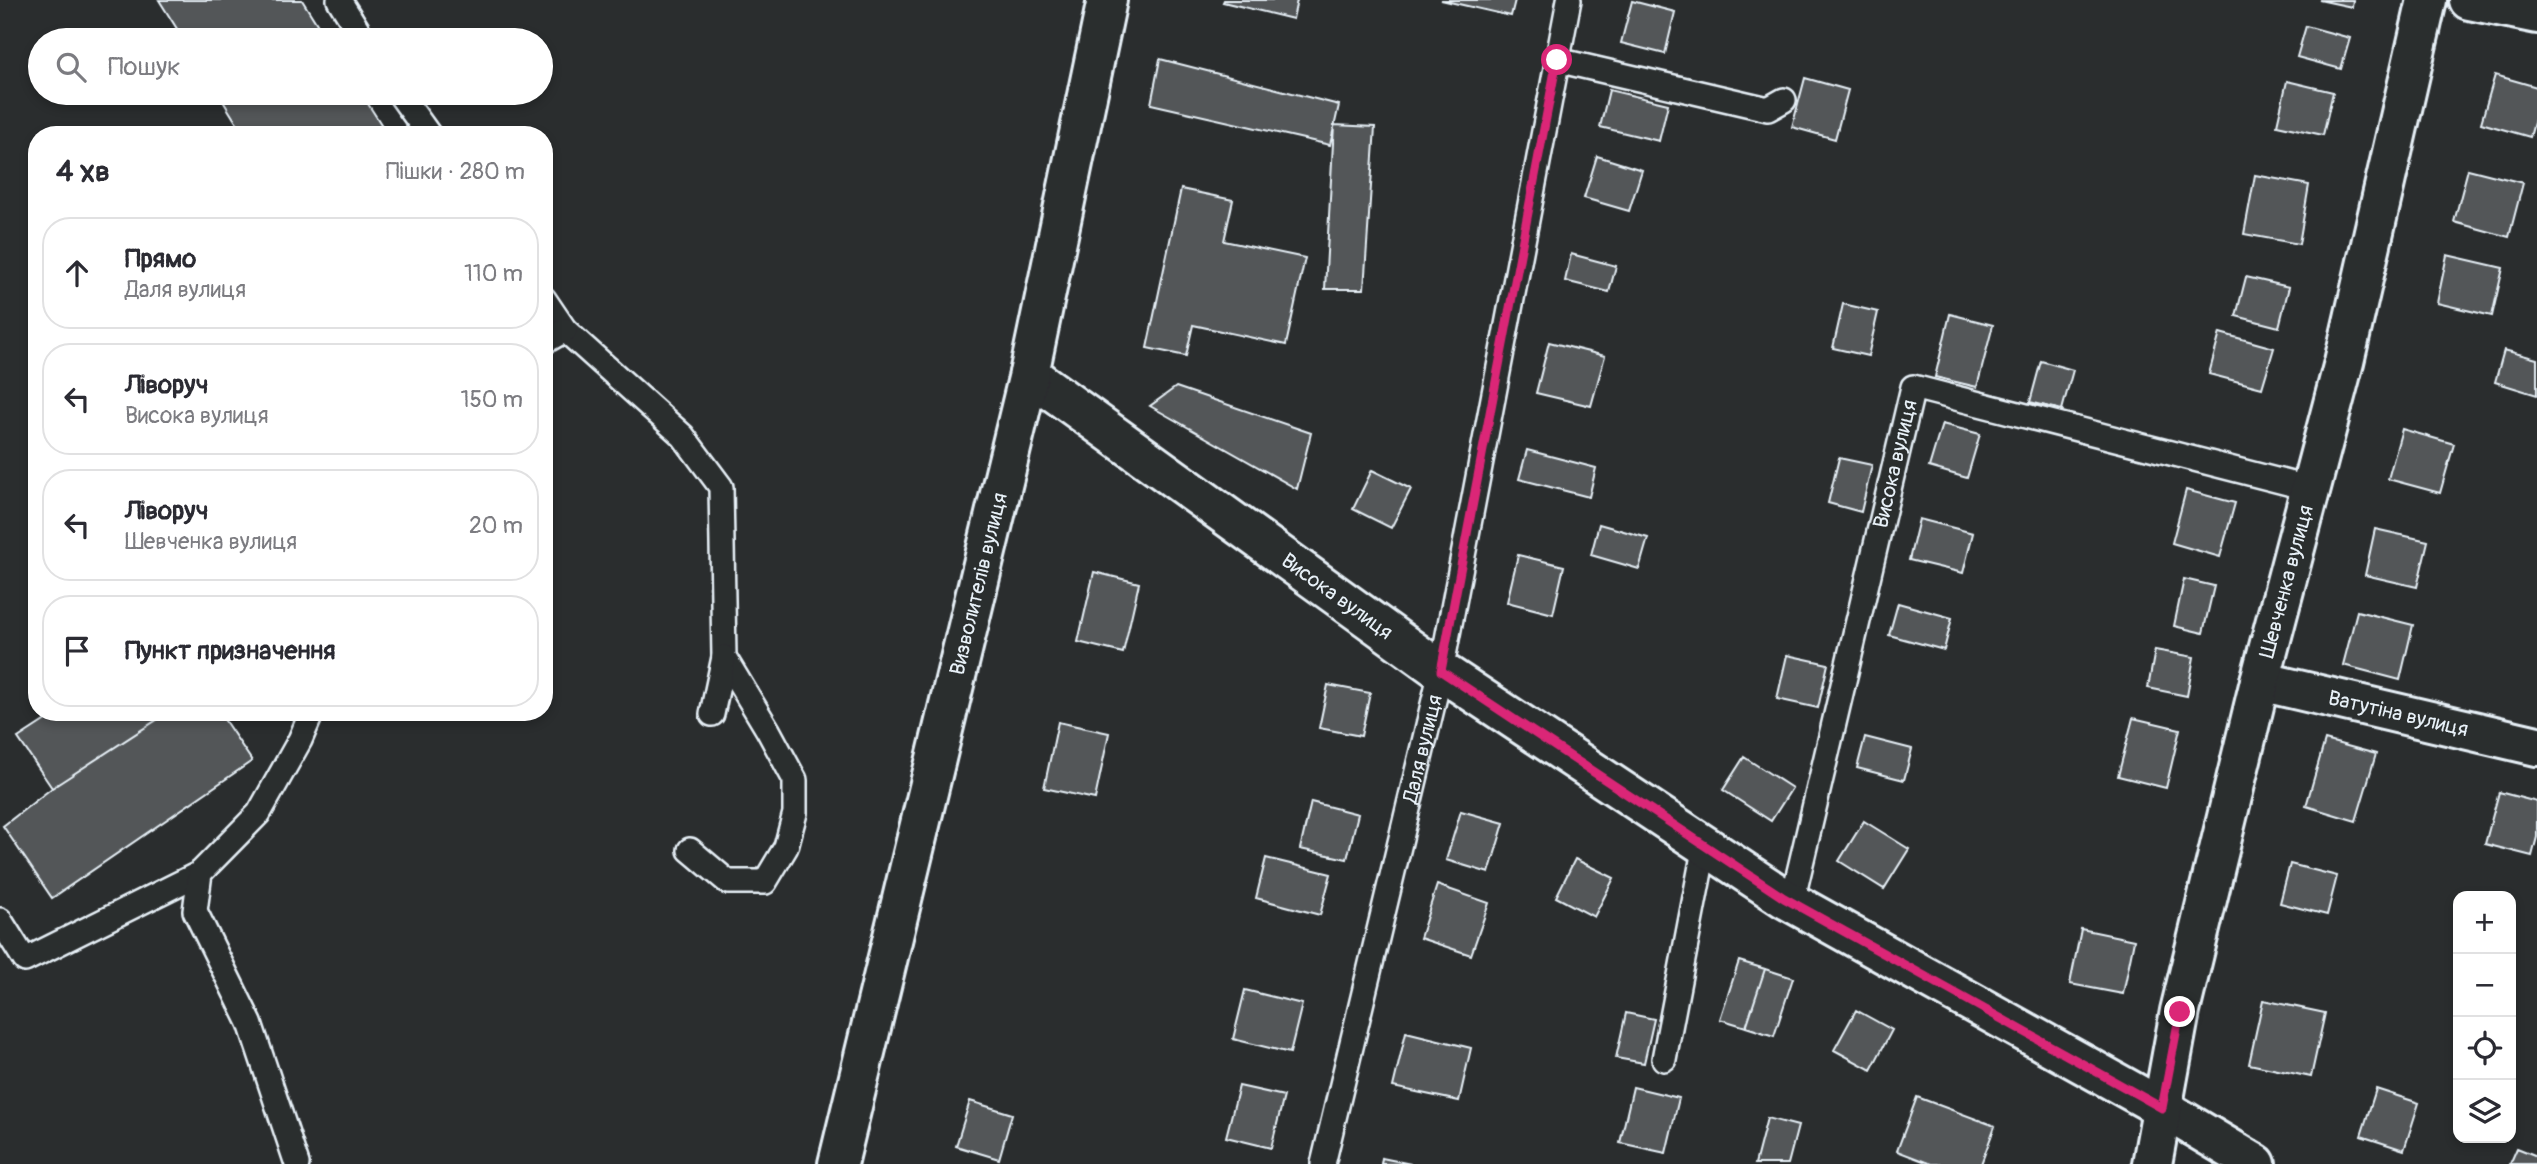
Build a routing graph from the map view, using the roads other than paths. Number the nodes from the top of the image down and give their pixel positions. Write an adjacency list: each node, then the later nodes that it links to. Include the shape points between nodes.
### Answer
1 (339, 0): 7 (lane)
2 (1107, 0): 15 (street, Визволителів вулиця)
3 (1569, 0): 8 (lane, Даля вулиця)
4 (2427, 0): 16 (street, Шевченка вулиця)
5 (2469, 0): 6 (street)
6 (2537, 14)
7 (356, 28)
8 (1557, 60): 9 (lane, via 1768,109); 18 (lane, Даля вулиця)
9 (1784, 100)
10 (408, 105): 11 (lane)
11 (423, 126)
12 (553, 312): 13 (lane)
13 (565, 330): 14 (lane); 17 (lane, via 683,436 721,487)
14 (553, 337)
15 (1029, 373): 18 (street, Висока вулиця); 31 (street, Визволителів вулиця)
16 (2311, 489): 19 (street, Шевченка вулиця); 26 (lane, Висока вулиця, via 1913,387)
17 (724, 657): 20 (lane); 24 (lane, via 795,780 795,813 786,847 765,882 728,882)
18 (1441, 671): 23 (street, Висока вулиця); 32 (lane, Даля вулиця)
19 (2260, 681): 22 (street, Ватутіна вулиця); 29 (street, Шевченка вулиця, via 2180,1012)
20 (712, 714)
21 (308, 721): 25 (lane, via 259,813)
22 (2537, 746)
23 (1705, 845): 26 (street, Висока вулиця); 28 (lane)
24 (691, 850)
25 (200, 873): 27 (lane, via 25,960); 30 (lane, via 195,911 250,1023)
26 (1792, 902): 29 (street, Висока вулиця)
27 (0, 920)
28 (1664, 1059)
29 (2162, 1108): 33 (street, Шевченка вулиця); 34 (street, Висока вулиця)
30 (297, 1164)
31 (838, 1164)
32 (1323, 1164)
33 (2152, 1164)
34 (2256, 1164)

